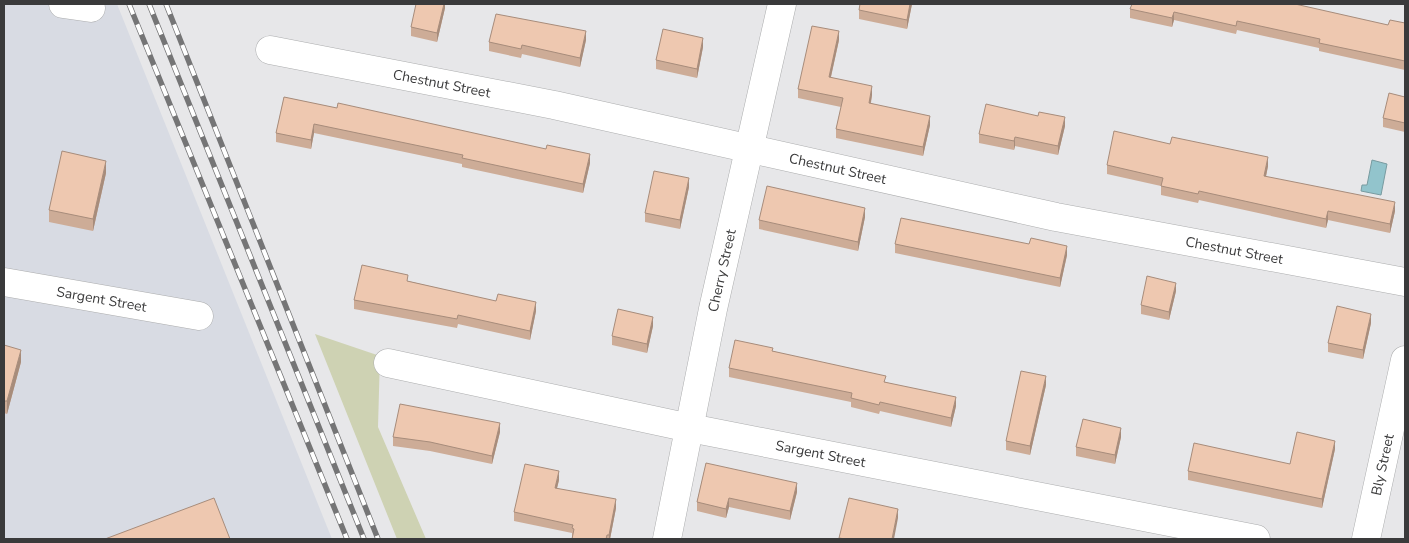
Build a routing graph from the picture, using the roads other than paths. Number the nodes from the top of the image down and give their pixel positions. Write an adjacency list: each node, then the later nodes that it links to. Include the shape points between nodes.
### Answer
1 (63, 4): 3 (street)
2 (782, 4): 5 (street, Cherry Street)
3 (91, 8)
4 (270, 50): 5 (street, Chestnut Street, via 554,105)
5 (750, 148): 7 (street, Chestnut Street, via 1056,217); 11 (street, Cherry Street)
6 (4, 282): 8 (street, Sargent Street)
7 (1405, 282)
8 (199, 316)
9 (1405, 360): 14 (street, Bly Street)
10 (388, 363): 11 (street, Sargent Street)
11 (690, 428): 12 (street, Cherry Street); 13 (street, Sargent Street)
12 (667, 539)
13 (1256, 539)
14 (1366, 539)

